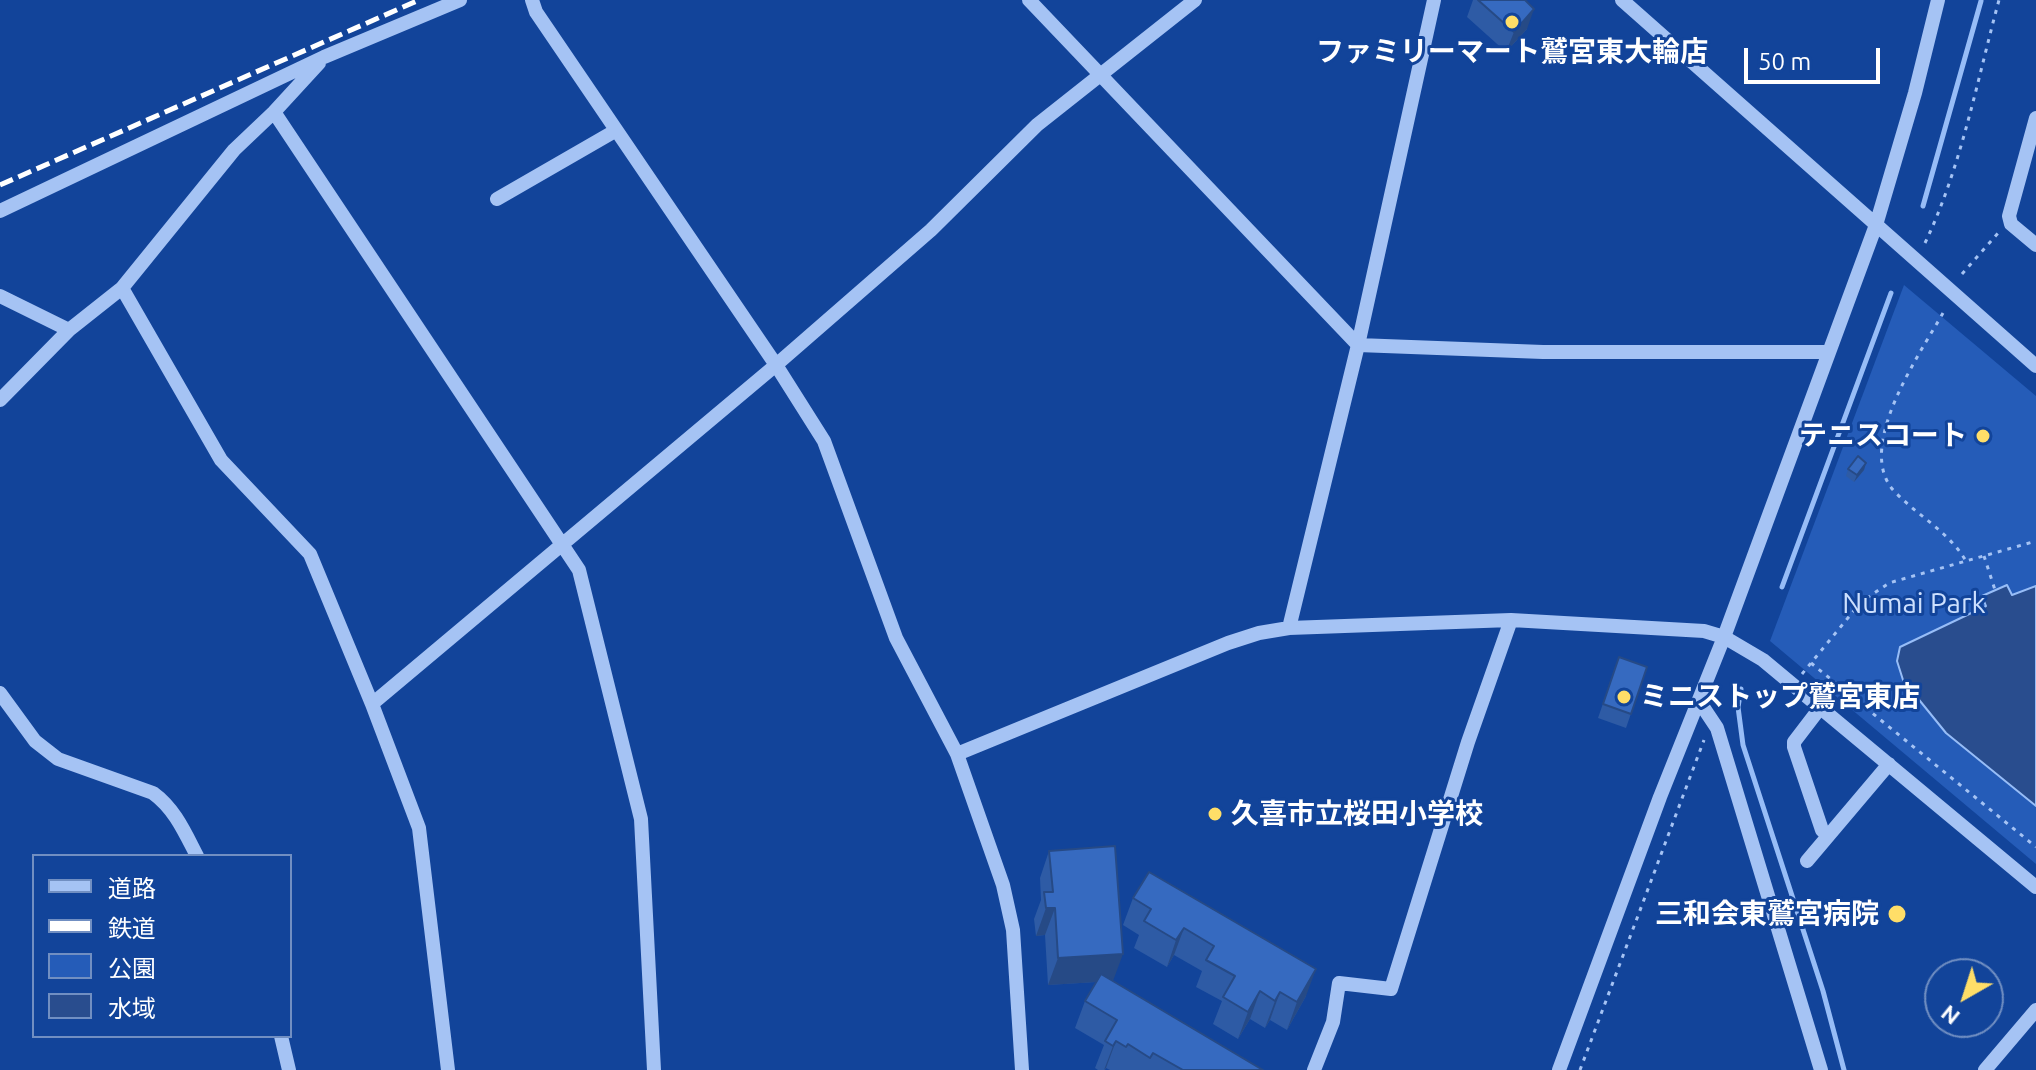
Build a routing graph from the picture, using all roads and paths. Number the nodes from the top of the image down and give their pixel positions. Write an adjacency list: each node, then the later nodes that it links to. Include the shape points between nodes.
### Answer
1 (460, 0): 9 (street)
2 (532, 0): 13 (street)
3 (1029, 0): 10 (street)
4 (1195, 0): 10 (street)
5 (1434, 0): 25 (street)
6 (1622, 0): 17 (street)
7 (1938, 0): 17 (street)
8 (1999, 0): 18 (path, via 1965,128)
9 (324, 57): 11 (street); 15 (street)
10 (1099, 76): 25 (street); 27 (street, via 1037,125 931,230)
11 (274, 112): 21 (street, via 234,150); 31 (street)
12 (2036, 118): 16 (street, via 2009,209)
13 (615, 131): 14 (street); 27 (street)
14 (497, 199)
15 (0, 211)
16 (2011, 224): 19 (street); 20 (path)
17 (1876, 225): 26 (street); 28 (street)
18 (1925, 243)
19 (2036, 245)
20 (1962, 274)
21 (122, 288): 24 (street); 42 (street, via 221,460 310,554)
22 (0, 296): 24 (street)
23 (1943, 313): 33 (path, via 1901,384 1883,437 1881,468 1895,492 1955,543)
24 (69, 330): 29 (street)
25 (1358, 345): 26 (street, via 1543,352); 36 (street)
26 (1827, 352): 37 (street)
27 (776, 365): 31 (street); 45 (street, via 824,441 896,638)
28 (2036, 366)
29 (0, 400)
30 (2036, 541): 32 (path)
31 (561, 545): 42 (street); 56 (street, via 579,570 587,596 641,819)
32 (1984, 556): 33 (path); 34 (path)
33 (1966, 561): 38 (path, via 1889,583 1861,602)
34 (1995, 590)
35 (1511, 620): 36 (street); 37 (street, via 1704,631); 58 (street, via 1391,989 1339,983 1333,1022)
36 (1289, 628): 45 (street, via 1228,643)
37 (1724, 637): 41 (street); 43 (street, via 1763,660)
38 (1811, 663): 39 (path); 48 (path)
39 (1801, 675)
40 (0, 693): 49 (street, via 35,741 58,759 164,800)
41 (1699, 701): 59 (street); 61 (street, via 1717,728)
42 (372, 704): 55 (street, via 419,828)
43 (1820, 708): 46 (street); 47 (street, via 1794,747)
44 (1708, 732): 60 (path)
45 (957, 754): 57 (street, via 1009,905)
46 (1889, 764): 47 (street); 51 (street)
47 (1828, 836): 50 (street)
48 (2036, 847)
49 (196, 854)
50 (1807, 861)
51 (2036, 887)
52 (2036, 1010): 62 (street)
53 (281, 1038): 54 (street)
54 (289, 1070)
55 (448, 1070)
56 (654, 1070)
57 (1022, 1070)
58 (1314, 1070)
59 (1559, 1070)
60 (1580, 1070)
61 (1821, 1070)
62 (1985, 1070)

